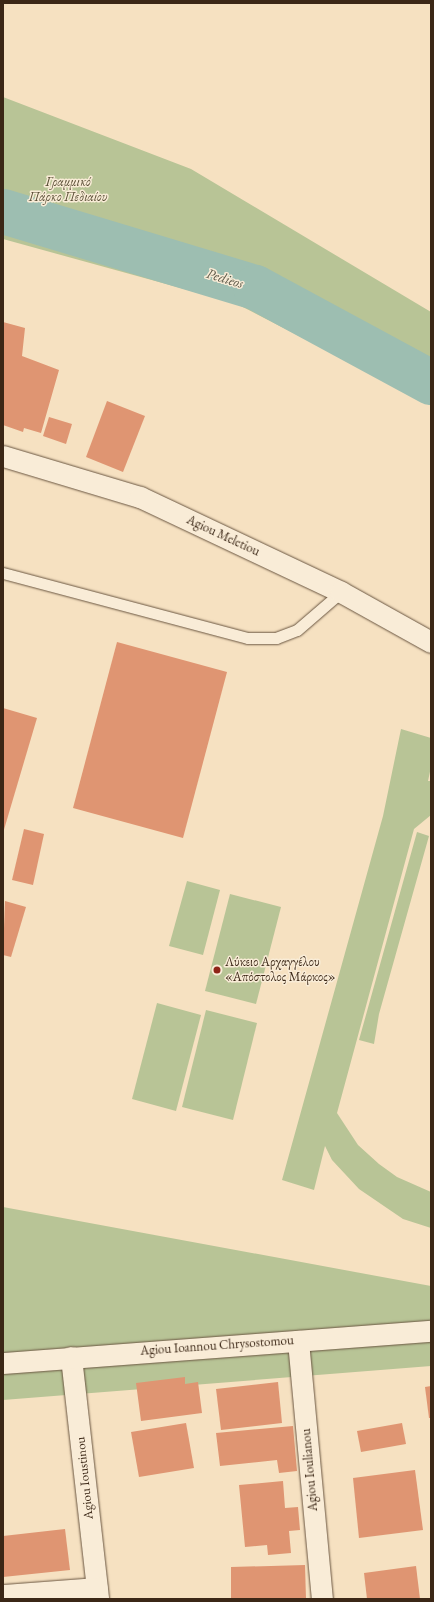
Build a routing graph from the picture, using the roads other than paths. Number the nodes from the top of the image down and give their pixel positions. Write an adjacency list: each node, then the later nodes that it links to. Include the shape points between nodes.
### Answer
1 (3, 456): 3 (street, Agiou Meletiou, via 140,497)
2 (3, 573): 3 (lane, via 248,638 276,638 297,630)
3 (342, 592): 4 (street, Agiou Meletiou)
4 (431, 642)
5 (431, 1331): 6 (street, Agiou Ioannou Chrysostomou)
6 (298, 1341): 7 (street, Agiou Ioannou Chrysostomou); 11 (street, Agiou Ioulianou)
7 (71, 1357): 8 (street, Agiou Ioannou Chrysostomou); 9 (street, Agiou Ioustinou)
8 (3, 1363)
9 (98, 1593): 10 (street)
10 (3, 1595)
11 (322, 1599)

